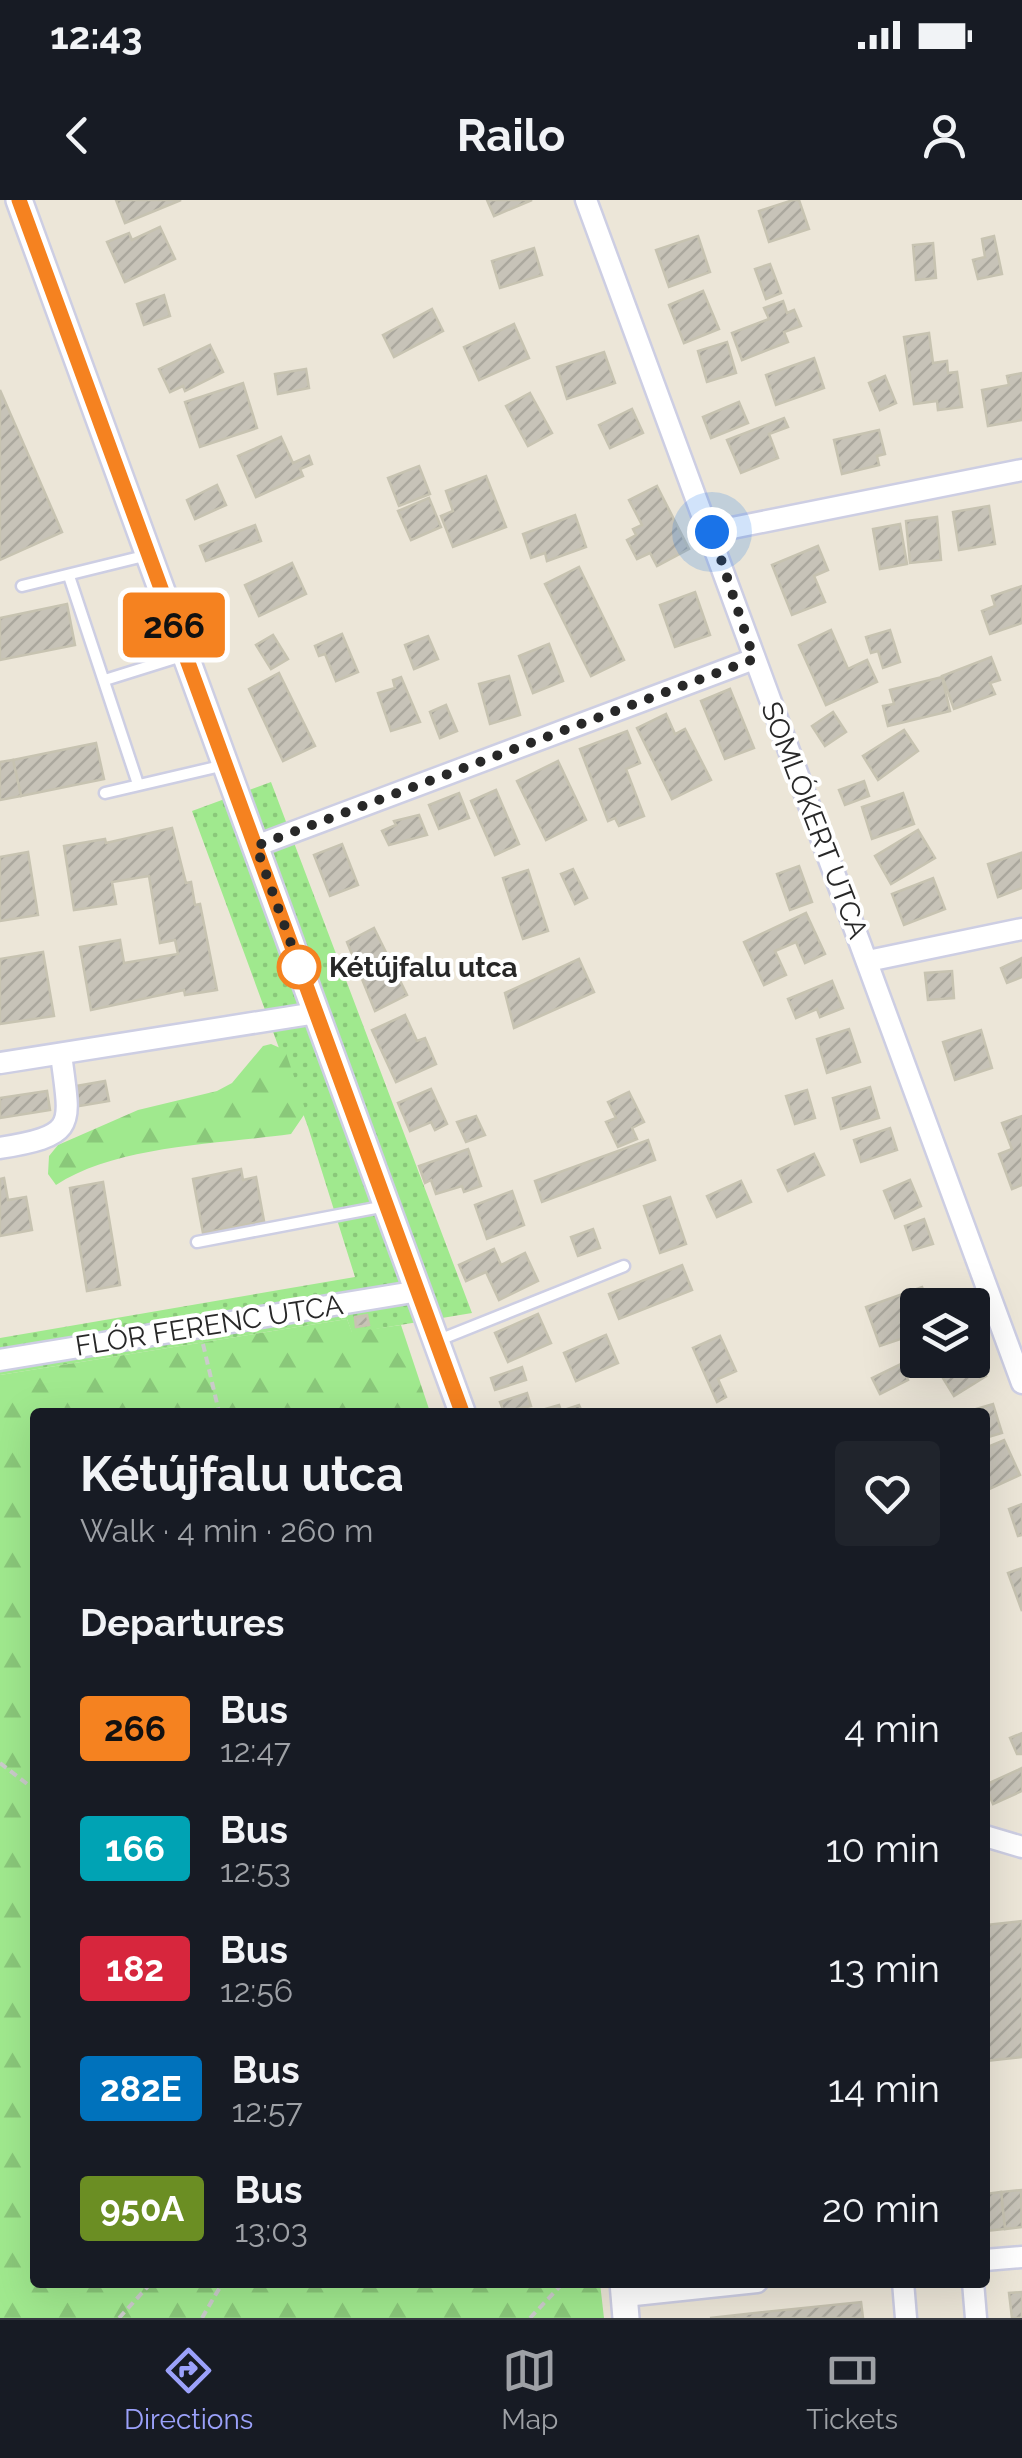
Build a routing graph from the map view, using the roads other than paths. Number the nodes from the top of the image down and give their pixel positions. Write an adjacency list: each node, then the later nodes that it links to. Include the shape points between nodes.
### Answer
1 (19, 200): 5 (street)
2 (586, 200): 4 (street, SOMLÓKERT UTCA)
3 (1022, 470): 4 (street)
4 (712, 532): 9 (street, SOMLÓKERT UTCA)
5 (148, 555): 6 (lane); 8 (street)
6 (69, 576): 7 (lane); 10 (lane)
7 (22, 586)
8 (185, 654): 10 (lane); 11 (street)
9 (754, 659): 14 (street); 16 (street, SOMLÓKERT UTCA)
10 (105, 680): 12 (lane)
11 (226, 765): 12 (lane); 14 (street)
12 (138, 784): 13 (lane)
13 (105, 793)
14 (256, 846): 17 (street)
15 (1022, 929): 16 (street)
16 (868, 961): 27 (street, SOMLÓKERT UTCA)
17 (316, 1013): 18 (street); 21 (street)
18 (61, 1054): 19 (street); 20 (street, via 68,1114 60,1131 44,1141)
19 (0, 1063)
20 (0, 1148)
21 (387, 1206): 22 (lane); 24 (street)
22 (197, 1242)
23 (624, 1266): 25 (lane)
24 (419, 1291): 25 (street); 26 (street, FLÓR FERENC UTCA)
25 (437, 1341): 28 (street)
26 (0, 1360)
27 (1022, 1384)
28 (461, 1408)
29 (990, 1837): 30 (street)
30 (1022, 1847)
31 (1022, 2256): 32 (street)
32 (990, 2259)
33 (711, 2288): 36 (street)
34 (904, 2288): 37 (street)
35 (973, 2288): 38 (street)
36 (625, 2299)
37 (906, 2318)
38 (976, 2318)

